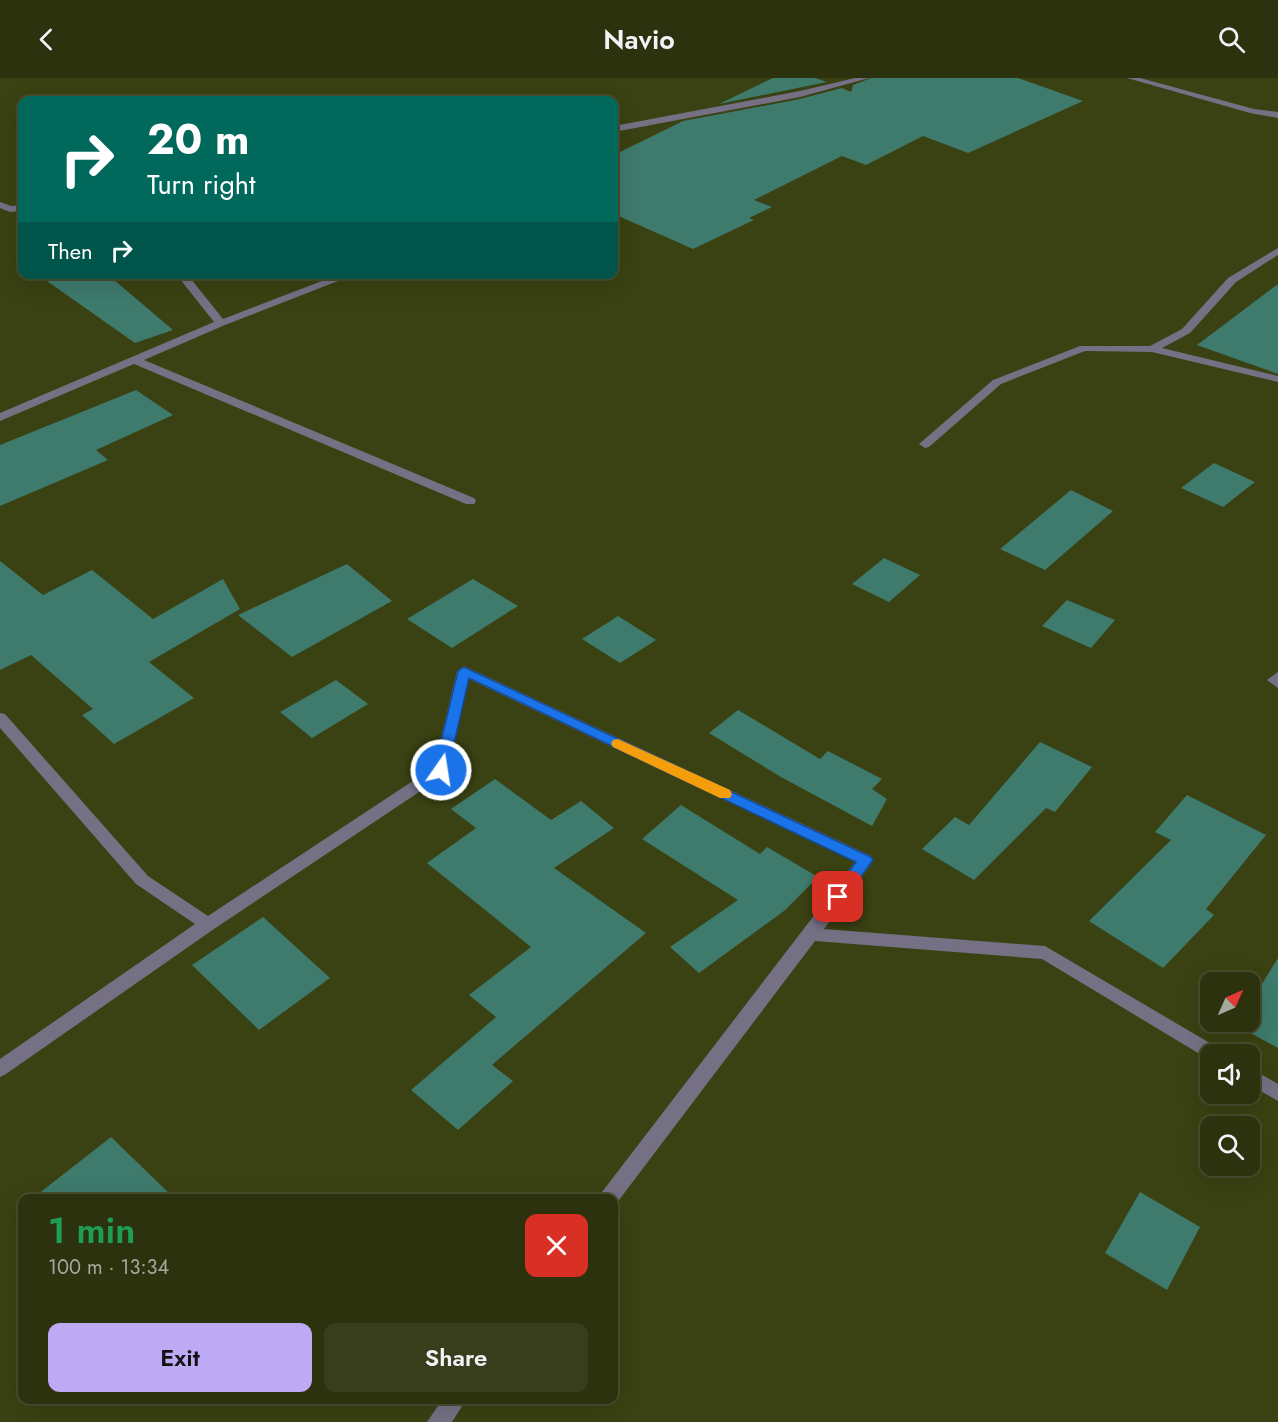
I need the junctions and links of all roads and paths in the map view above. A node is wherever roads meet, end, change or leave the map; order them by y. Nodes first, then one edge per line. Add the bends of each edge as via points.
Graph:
1 (832, 78) edge
2 (865, 78) edge
3 (1131, 78) edge
4 (845, 85) junction
5 (1278, 115) edge
6 (618, 128) edge
7 (0, 205) edge
8 (18, 208) edge
9 (1278, 251) edge
10 (185, 279) edge
11 (338, 279) edge
12 (222, 323) junction
13 (1152, 349) junction
14 (134, 360) junction
15 (1278, 379) edge
16 (0, 417) edge
17 (925, 444) dead end
18 (470, 501) dead end
19 (1278, 677) edge
20 (1278, 683) edge
21 (0, 718) edge
22 (208, 924) junction
23 (811, 934) junction
24 (1200, 1046) edge
25 (0, 1069) edge
26 (1260, 1082) edge
27 (1278, 1093) edge
28 (612, 1194) edge
29 (452, 1404) edge
30 (438, 1422) edge

1 - 4 street
2 - 4 street
3 - 5 street
4 - 6 street
7 - 8 street
9 - 13 street via 1232,280 1186,331
10 - 12 street
11 - 12 street
12 - 14 street
13 - 15 street
13 - 17 street via 1084,348 997,382
14 - 16 street
14 - 18 street
19 - 20 street via 1274,680
21 - 22 street via 142,880
22 - 23 street via 441,770 464,671 865,860
22 - 25 street
23 - 24 street via 1045,952
23 - 28 street
26 - 27 street
29 - 30 street

